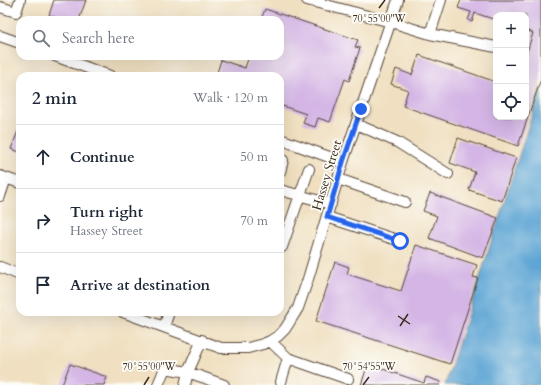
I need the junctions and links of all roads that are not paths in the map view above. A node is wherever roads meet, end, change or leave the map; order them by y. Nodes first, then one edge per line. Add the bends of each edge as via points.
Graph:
1 (20, 0) edge
2 (307, 0) edge
3 (398, 0) edge
4 (441, 0) edge
5 (0, 7) edge
6 (391, 22) junction
7 (430, 34) junction
8 (0, 36) edge
9 (16, 42) edge
10 (493, 46) edge
11 (66, 60) edge
12 (99, 72) edge
13 (356, 124) junction
14 (284, 140) edge
15 (343, 162) junction
16 (309, 169) dead end
17 (448, 174) dead end
18 (3, 177) edge
19 (338, 179) junction
20 (16, 182) edge
21 (284, 191) edge
22 (301, 195) junction
23 (0, 196) edge
24 (405, 202) dead end
25 (331, 204) junction
26 (327, 217) junction
27 (400, 241) dead end
28 (284, 242) edge
29 (0, 267) edge
30 (16, 273) edge
31 (134, 316) edge
32 (168, 316) edge
33 (164, 327) junction
34 (202, 340) junction
35 (266, 343) junction
36 (288, 358) junction
37 (188, 372) junction
38 (348, 379) dead end
39 (281, 382) dead end
40 (158, 385) edge
41 (185, 385) edge
42 (224, 385) edge

1 - 5 street via 16,12
2 - 6 street
3 - 6 street, Hassey Street
4 - 7 street
6 - 7 street
6 - 13 street, Hassey Street
7 - 10 street
8 - 9 street
11 - 12 street
13 - 15 street, Hassey Street
13 - 17 street via 397,142
14 - 15 street
15 - 19 street, Hassey Street
16 - 22 street
18 - 20 street
18 - 23 street
19 - 24 street
19 - 25 street, Hassey Street
21 - 22 street
22 - 25 street
22 - 28 street
25 - 26 street, Hassey Street
26 - 27 street
26 - 35 street, Hassey Street via 298,308 278,336
29 - 30 street
31 - 33 street
32 - 33 street
33 - 34 street
34 - 35 street via 222,348 248,348
34 - 37 street
35 - 36 street
36 - 38 street
36 - 39 street
37 - 40 street via 165,368
37 - 41 street
37 - 42 street

